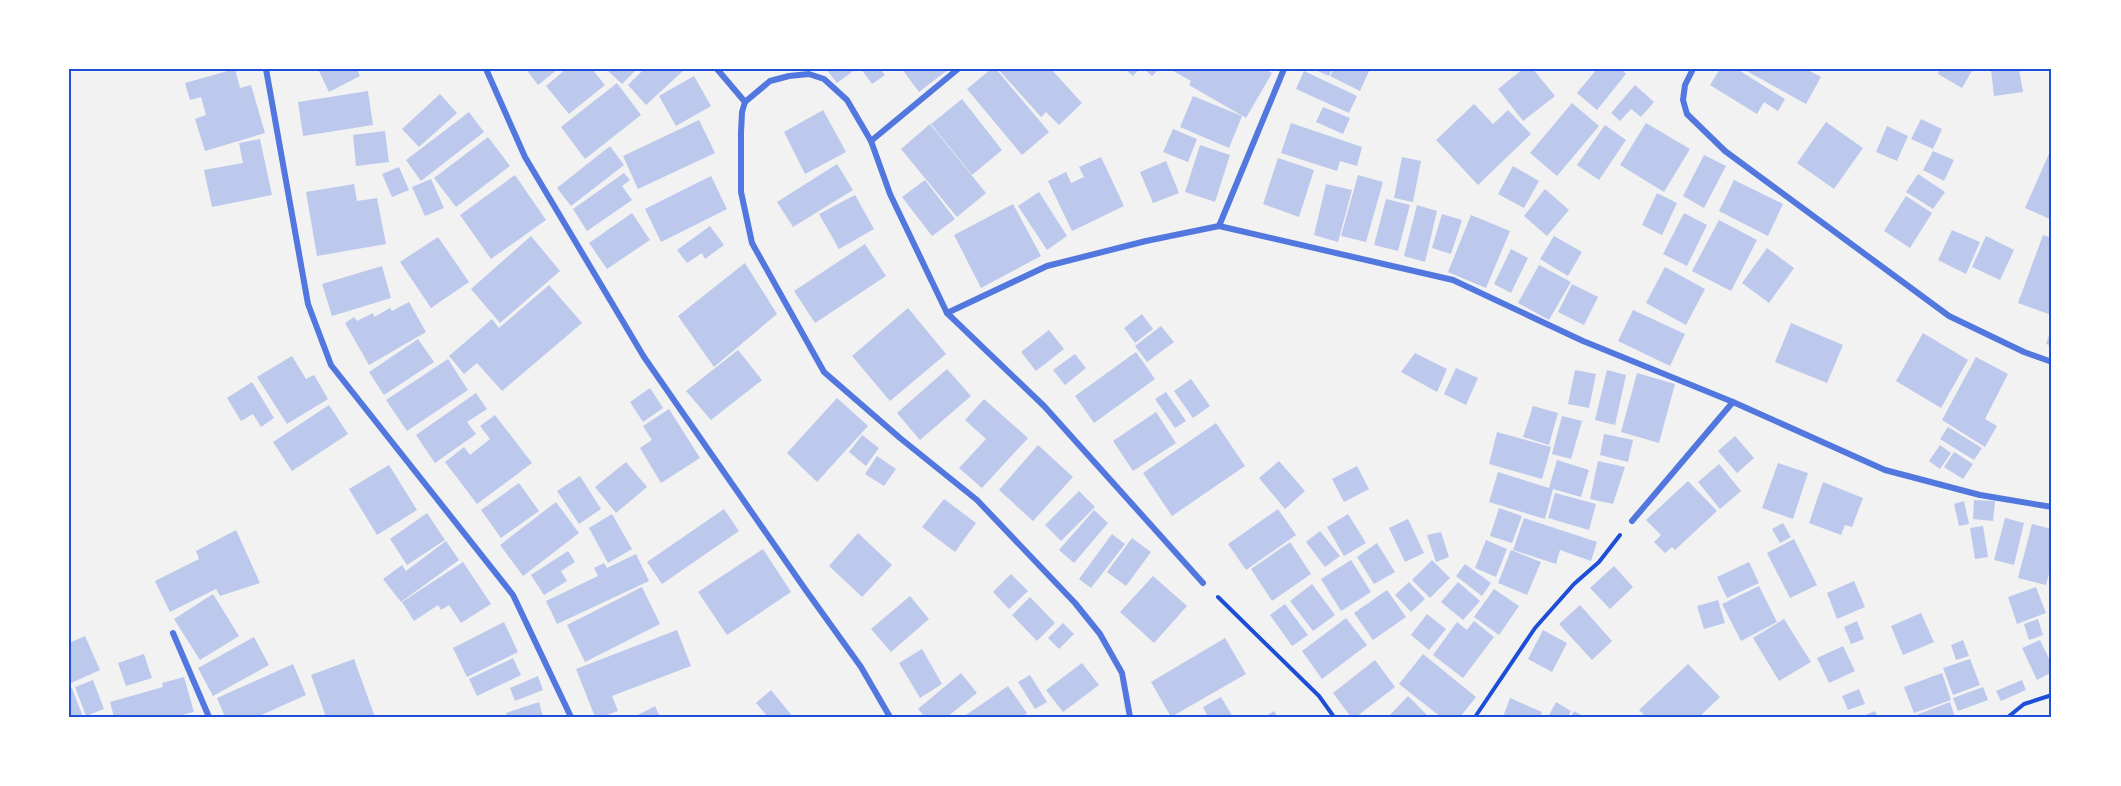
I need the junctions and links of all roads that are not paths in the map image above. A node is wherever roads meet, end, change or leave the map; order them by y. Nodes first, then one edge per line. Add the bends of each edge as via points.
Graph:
1 (266, 69) edge
2 (486, 69) edge
3 (717, 69) edge
4 (958, 69) edge
5 (1284, 69) edge
6 (1693, 69) edge
7 (745, 102) junction
8 (871, 141) junction
9 (1219, 226) junction
10 (947, 313) junction
11 (2052, 362) edge
12 (1733, 402) junction
13 (2052, 507) edge
14 (1632, 521) road end
15 (1203, 583) road end
16 (172, 633) dead end
17 (208, 717) edge
18 (571, 717) edge
19 (890, 717) edge
20 (1130, 717) edge

1 - 18 street via 308,304 331,365 513,595
2 - 19 street via 525,157 644,357 861,667
3 - 7 street
4 - 8 street
5 - 9 street
6 - 11 street via 1683,100 1687,114 1725,151 1949,316
7 - 8 street via 770,81 809,74 824,79 847,100
7 - 20 street via 741,192 752,243 824,372 977,500 1076,603 1100,634 1122,673
8 - 10 street via 890,194
9 - 10 street via 1047,266
9 - 12 street via 1453,280 1583,341
10 - 15 street via 1044,406
12 - 13 street via 1885,470 1980,495
12 - 14 street
16 - 17 street

